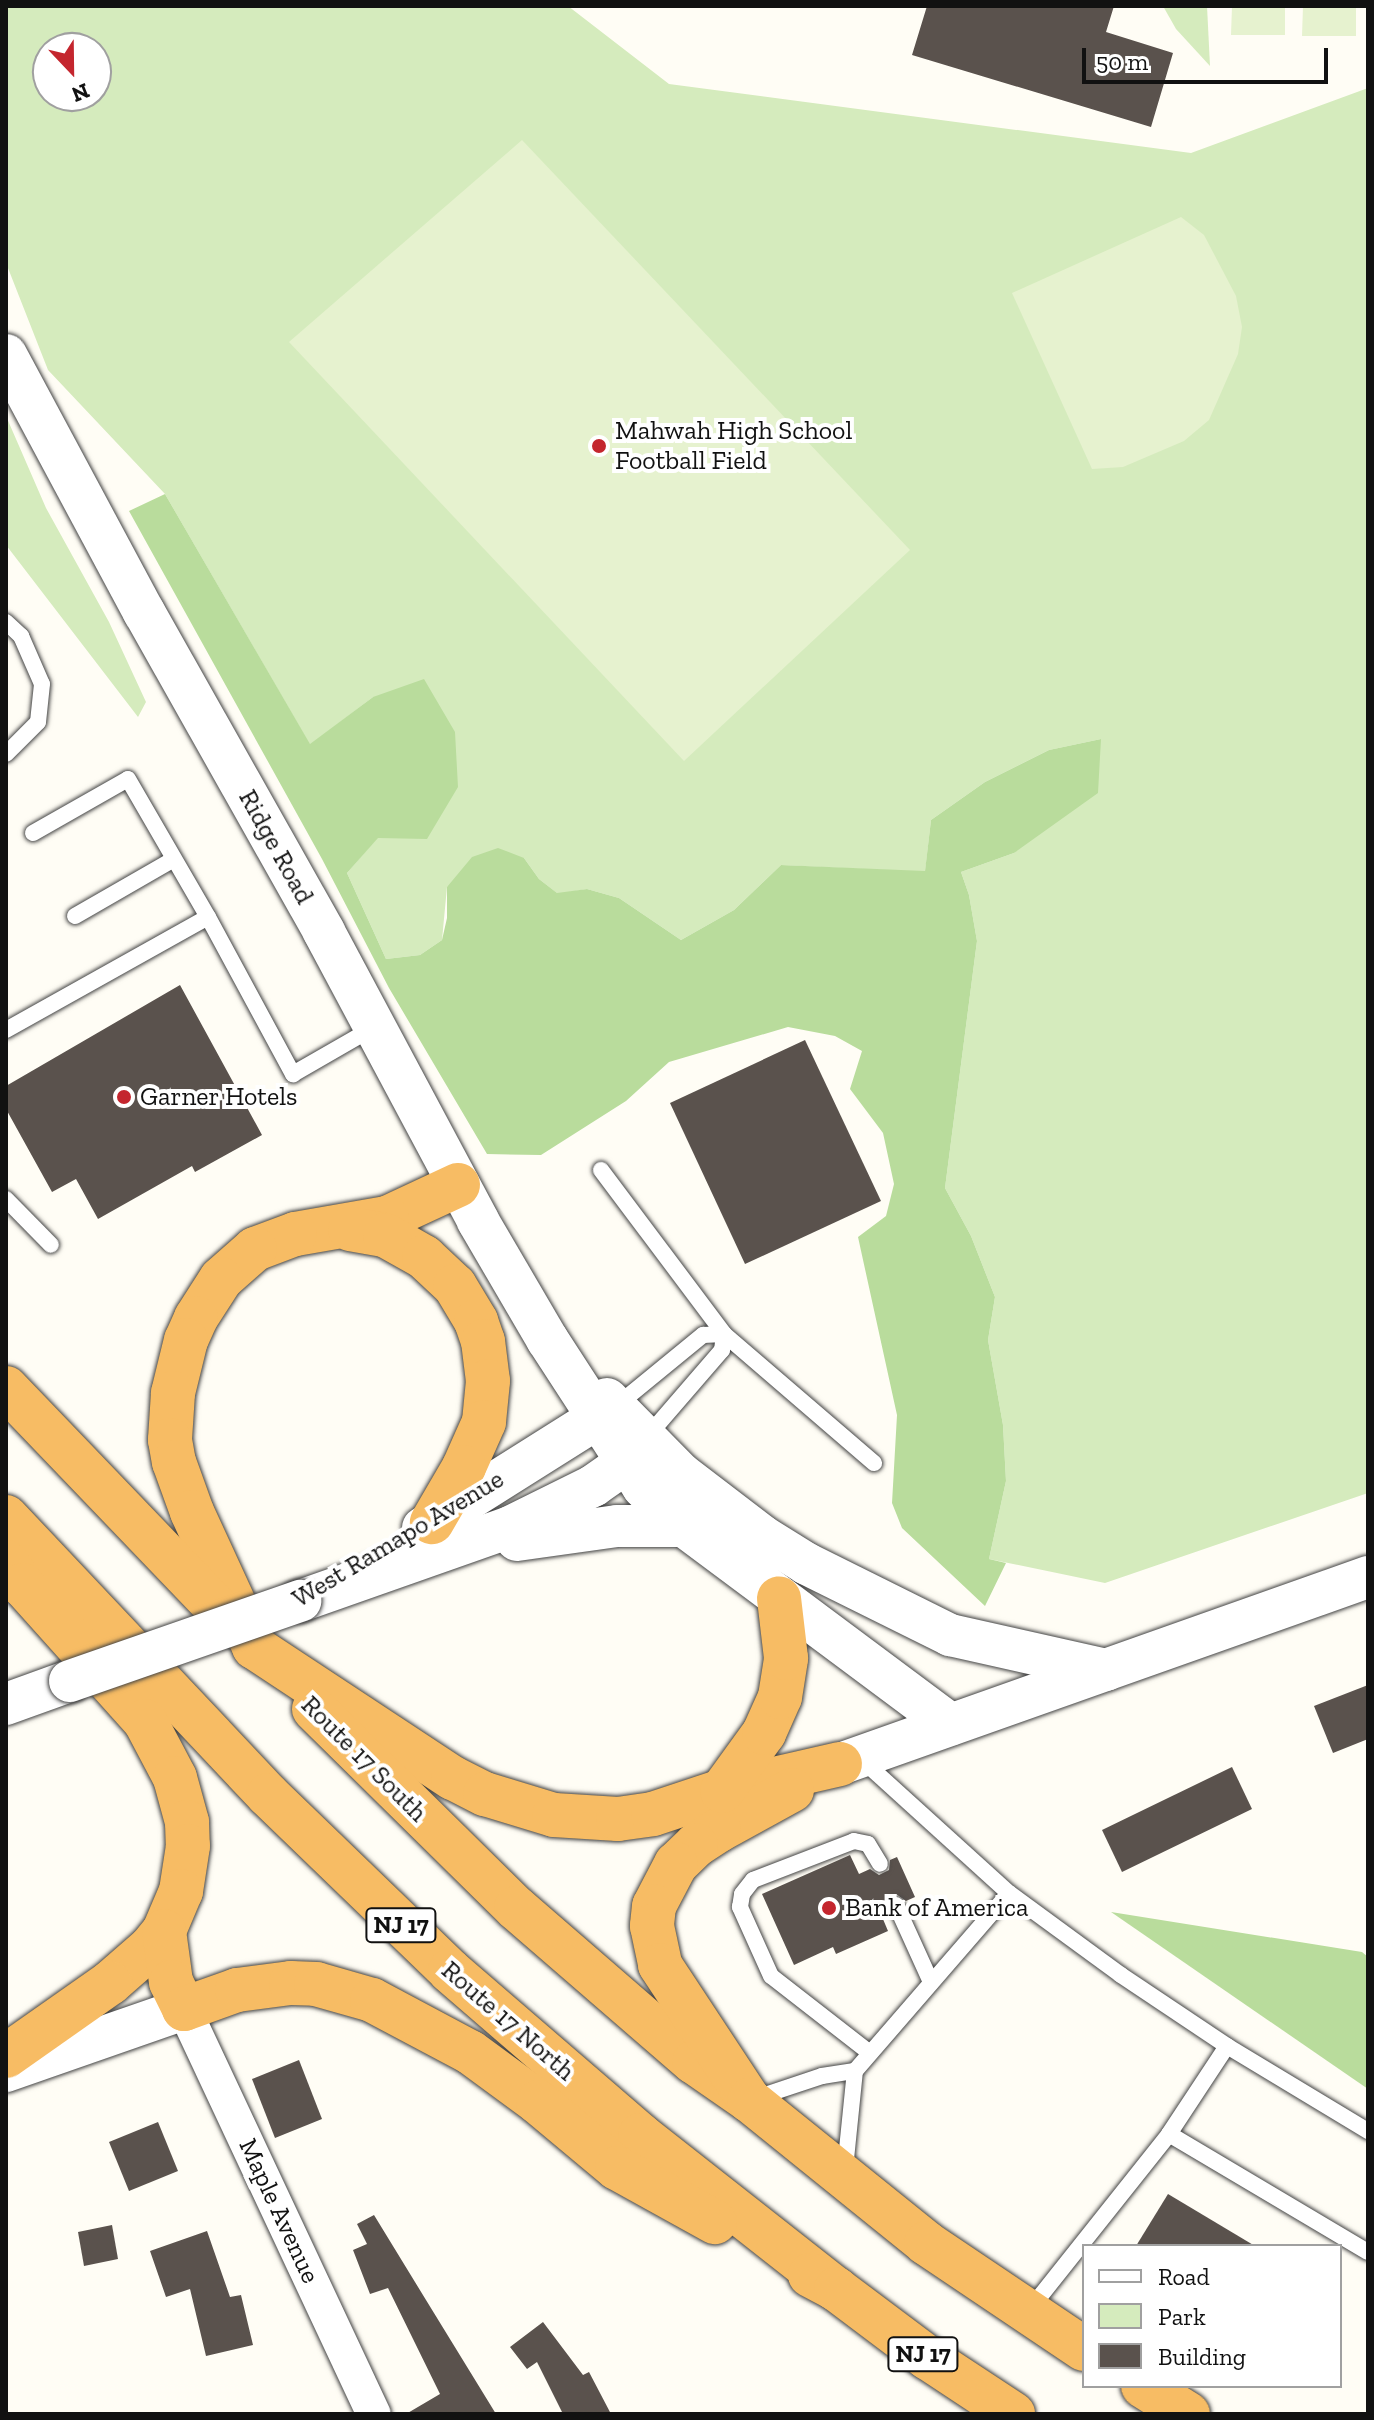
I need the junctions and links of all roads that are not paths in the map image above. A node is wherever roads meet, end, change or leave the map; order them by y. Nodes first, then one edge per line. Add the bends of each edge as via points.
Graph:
1 (6, 355) edge
2 (6, 622) edge
3 (6, 754) edge
4 (33, 833) dead end
5 (174, 859) junction
6 (75, 916) dead end
7 (208, 917) junction
8 (374, 1027) junction
9 (6, 1030) edge
10 (601, 1170) dead end
11 (458, 1185) junction
12 (6, 1199) edge
13 (343, 1228) junction
14 (51, 1245) dead end
15 (724, 1334) junction
16 (6, 1388) edge
17 (606, 1412) junction
18 (636, 1449) junction
19 (874, 1463) dead end
20 (6, 1517) edge
21 (432, 1522) junction
22 (684, 1526) junction
23 (6, 1562) edge
24 (414, 1563) junction
25 (1368, 1577) edge
26 (779, 1598) junction
27 (300, 1601) junction
28 (254, 1647) junction
29 (1106, 1670) junction
30 (6, 1704) edge
31 (950, 1724) junction
32 (850, 1761) junction
33 (722, 1791) junction
34 (880, 1864) dead end
35 (1009, 1893) junction
36 (896, 1905) dead end
37 (164, 1931) junction
38 (931, 1982) junction
39 (184, 2009) junction
40 (1227, 2046) junction
41 (870, 2053) junction
42 (6, 2056) edge
43 (6, 2071) edge
44 (855, 2071) junction
45 (749, 2100) junction
46 (1368, 2131) edge
47 (1169, 2134) junction
48 (844, 2176) junction
49 (1368, 2252) edge
50 (836, 2289) junction
51 (1027, 2313) junction
52 (1082, 2348) edge
53 (1146, 2388) edge
54 (374, 2414) edge
55 (1013, 2414) edge
56 (1188, 2414) edge

1 - 8 street, Ridge Road
2 - 3 lane via 21,636 42,684 38,722
4 - 5 lane via 128,779
5 - 6 lane
5 - 7 lane
7 - 8 lane via 293,1074
7 - 9 lane
8 - 11 street, Ridge Road
10 - 15 lane
11 - 13 highway via 407,1211
11 - 17 street, Ridge Road via 547,1339
12 - 14 lane
13 - 21 highway via 385,1235 424,1257 455,1286 483,1341 488,1381 484,1422
13 - 28 highway via 275,1240 238,1262 196,1318 178,1368 170,1416 174,1462
15 - 17 lane via 703,1335
15 - 18 lane via 722,1350
15 - 19 lane
16 - 28 highway, Route 17 South
17 - 18 street
17 - 21 street, West Ramapo Avenue
18 - 22 street via 643,1487
18 - 24 street via 571,1498
18 - 29 street via 681,1474 762,1536 867,1596 950,1635
20 - 50 highway, Route 17 North / NJ 17 via 268,1795 450,1971 640,2135
21 - 27 street, West Ramapo Avenue
22 - 24 street via 575,1530
22 - 26 street
23 - 37 highway via 139,1713 175,1778 187,1822 187,1870
24 - 27 street
25 - 29 street
26 - 31 street
26 - 33 highway via 786,1658 780,1697 764,1733
27 - 30 street, West Ramapo Avenue, bridge
28 - 33 highway via 453,1778 520,1807 618,1819 653,1814
28 - 45 highway, Route 17 South via 516,1908 694,2062
29 - 31 street
31 - 32 street
32 - 33 highway
32 - 35 lane
32 - 45 highway via 696,1845 676,1864 654,1906 652,1926 660,1965
34 - 41 lane via 868,1844 854,1841 753,1880 740,1907 771,1976
35 - 38 lane
35 - 40 lane
36 - 38 lane
37 - 39 highway via 171,1982
37 - 42 highway via 132,1965
38 - 41 lane
39 - 43 street
39 - 50 highway via 237,1990 278,1983 316,1984 372,2000 470,2052 617,2168
39 - 54 street, Maple Avenue
40 - 46 lane
40 - 47 lane
41 - 44 lane
44 - 45 lane
44 - 48 lane
45 - 48 highway
47 - 49 lane
47 - 51 lane
48 - 51 highway via 926,2243
50 - 55 highway, NJ 17
51 - 52 highway
53 - 56 highway

